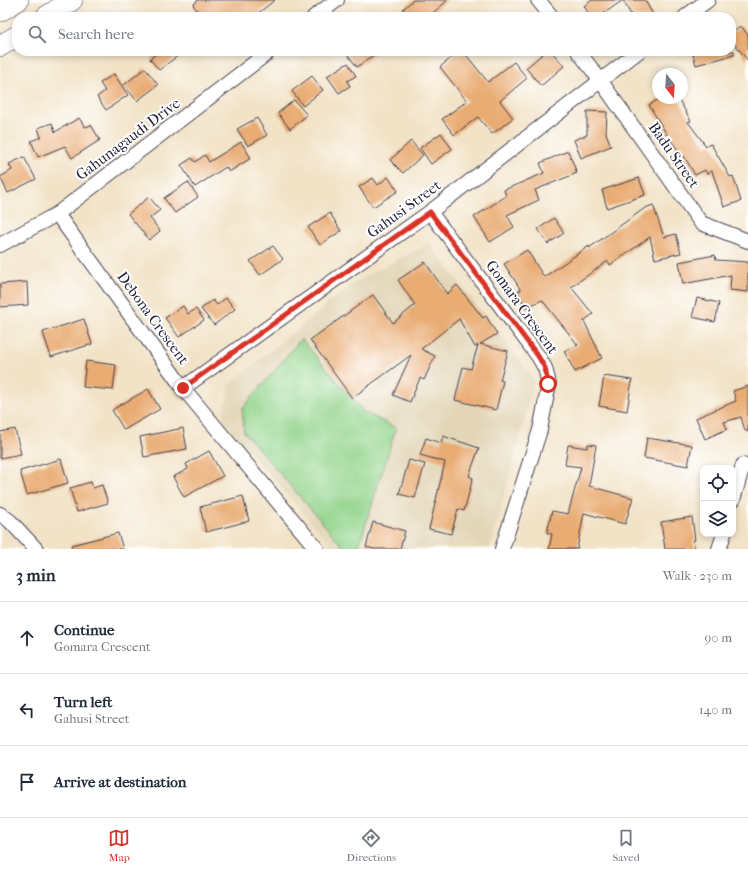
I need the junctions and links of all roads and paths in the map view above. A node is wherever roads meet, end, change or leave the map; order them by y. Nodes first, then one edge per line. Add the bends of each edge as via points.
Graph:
1 (18, 0) edge
2 (72, 0) edge
3 (337, 0) edge
4 (538, 0) edge
5 (708, 0) edge
6 (0, 11) edge
7 (54, 12) edge
8 (321, 12) edge
9 (548, 12) edge
10 (692, 12) edge
11 (12, 39) edge
12 (0, 46) edge
13 (263, 56) edge
14 (582, 56) edge
15 (632, 56) edge
16 (600, 80) junction
17 (430, 212) junction
18 (57, 214) junction
19 (746, 239) edge
20 (0, 245) edge
21 (183, 388) junction
22 (743, 465) dead end
23 (736, 490) edge
24 (0, 514) edge
25 (723, 537) edge
26 (36, 549) edge
27 (317, 549) edge
28 (502, 549) edge
29 (720, 549) edge

1 - 6 main road
2 - 7 main road
3 - 8 street
4 - 9 street
5 - 10 street
11 - 12 main road
13 - 18 street, Gahunagaudi Drive
14 - 16 street, Badu Street
15 - 16 street, Gahusi Street
16 - 17 street, Gahusi Street
16 - 19 street, Badu Street via 701,223
17 - 21 street, Gahusi Street
17 - 28 street, Gomara Crescent via 545,368 548,384 540,430
18 - 20 street, Gahunagaudi Drive
18 - 21 street, Debona Crescent
21 - 27 street, Debona Crescent
22 - 23 street
24 - 26 street
25 - 29 street

